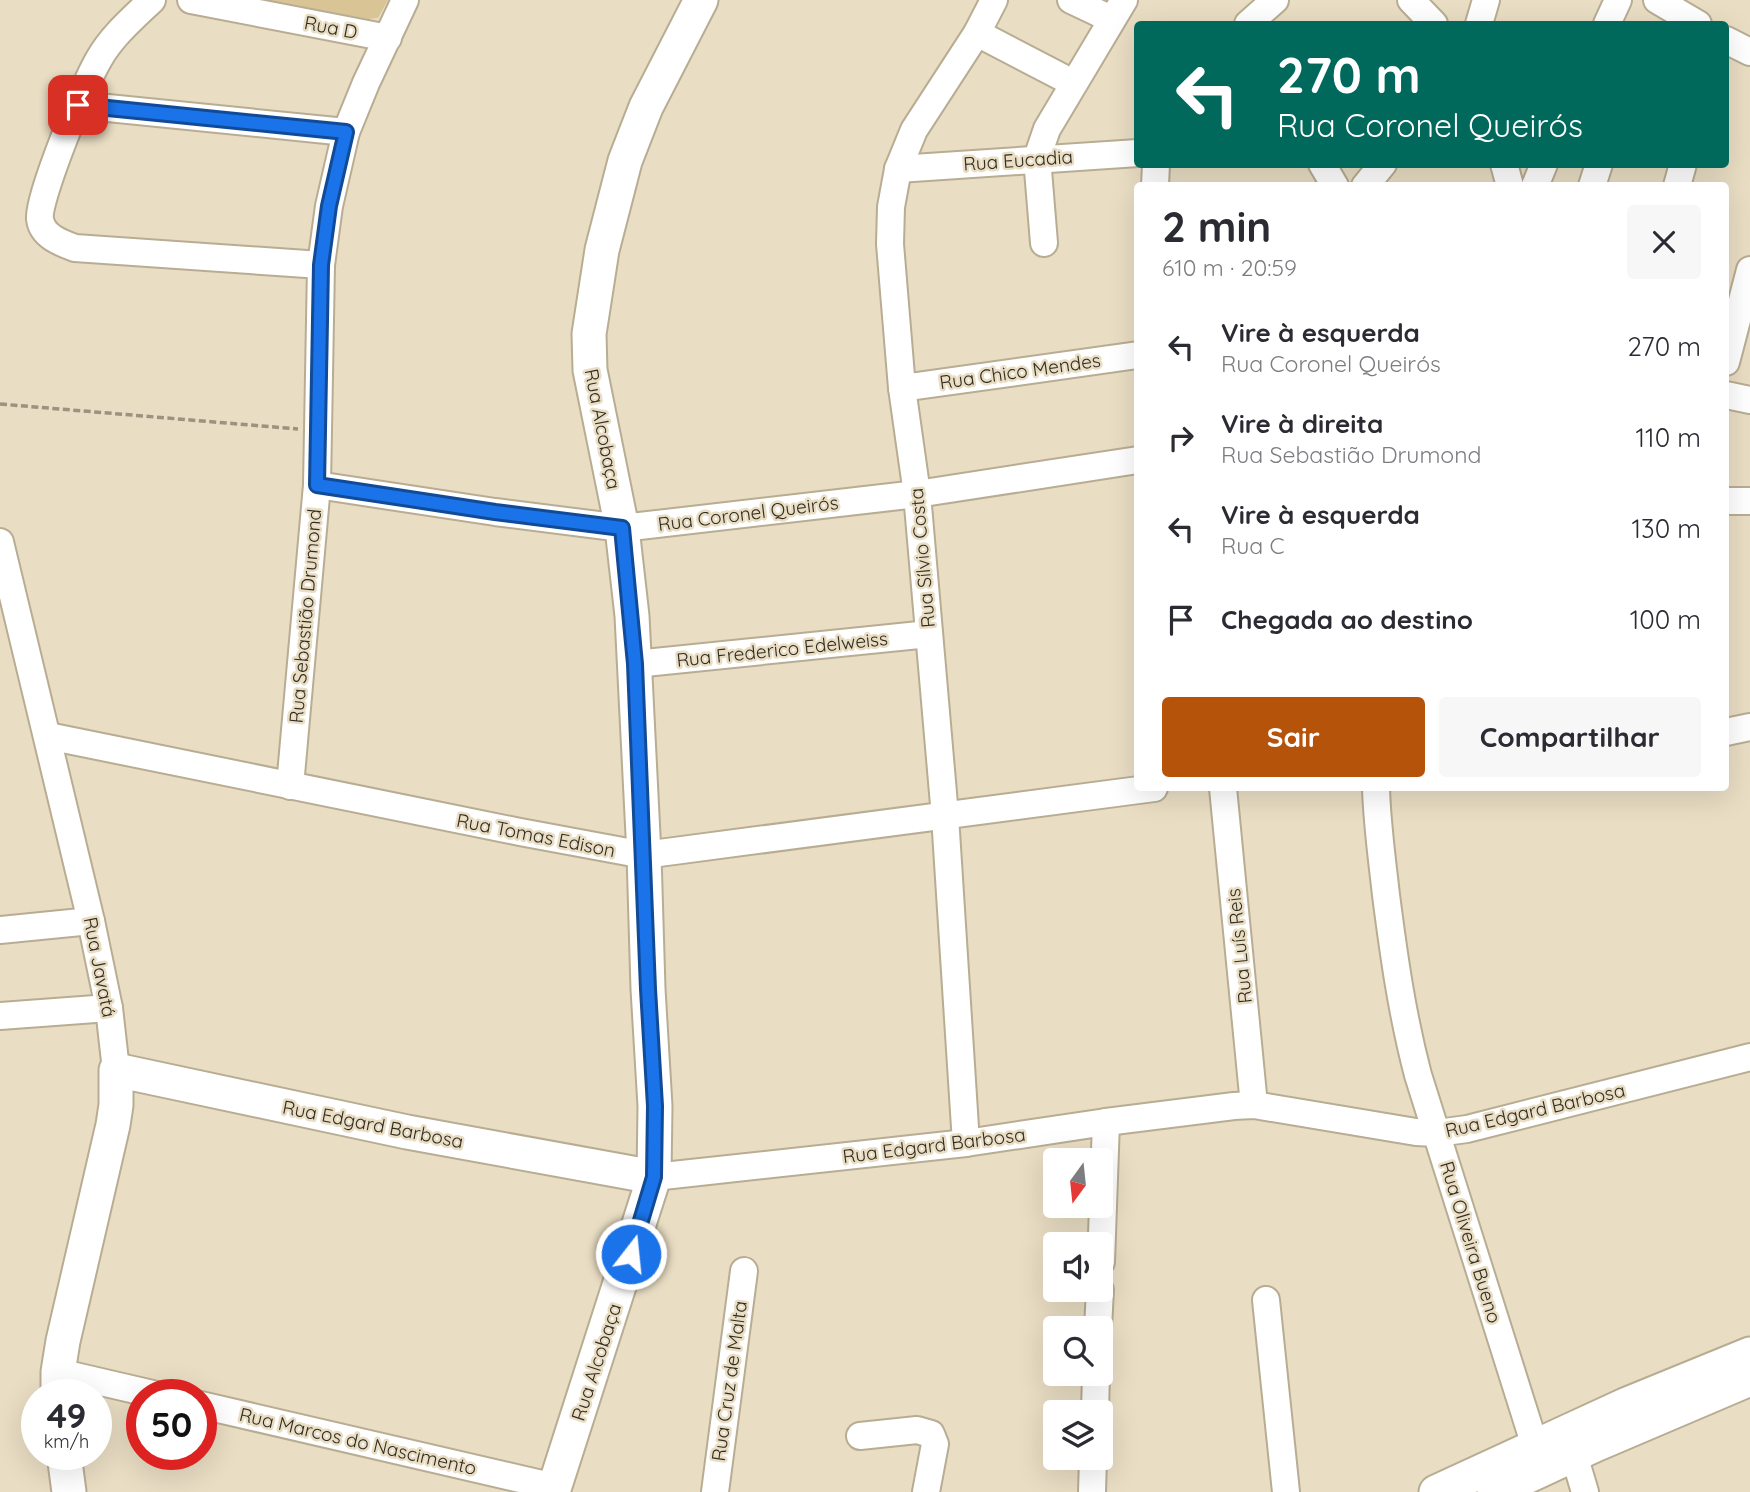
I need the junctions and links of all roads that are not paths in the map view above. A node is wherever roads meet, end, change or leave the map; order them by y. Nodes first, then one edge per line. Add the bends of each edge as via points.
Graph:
1 (152, 0) edge
2 (191, 0) edge
3 (405, 0) edge
4 (701, 0) edge
5 (994, 0) edge
6 (1071, 0) edge
7 (1411, 0) edge
8 (1486, 0) edge
9 (1618, 0) edge
10 (1657, 0) edge
11 (1271, 1) edge
12 (1117, 10) edge
13 (1251, 21) edge
14 (1431, 21) edge
15 (1480, 21) edge
16 (1608, 21) edge
17 (1693, 21) edge
18 (976, 33) junction
19 (388, 38) junction
20 (1729, 42) edge
21 (1750, 52) edge
22 (1073, 82) junction
23 (78, 105) junction
24 (346, 132) junction
25 (1134, 153) edge
26 (1037, 158) junction
27 (1380, 168) edge
28 (898, 169) junction
29 (1368, 182) edge
30 (1044, 243) dead end
31 (321, 265) junction
32 (1750, 270) edge
33 (1729, 350) edge
34 (1134, 356) edge
35 (902, 388) junction
36 (1729, 396) edge
37 (1750, 400) edge
38 (1134, 461) edge
39 (317, 485) junction
40 (917, 494) junction
41 (1729, 501) edge
42 (1750, 501) edge
43 (622, 528) junction
44 (0, 542) edge
45 (929, 634) junction
46 (635, 664) junction
47 (1750, 727) edge
48 (1729, 731) edge
49 (48, 736) junction
50 (290, 786) junction
51 (1134, 791) edge
52 (1223, 791) edge
53 (1376, 791) edge
54 (945, 816) junction
55 (644, 855) junction
56 (91, 921) junction
57 (0, 930) edge
58 (110, 1008) junction
59 (0, 1016) edge
60 (1750, 1057) edge
61 (116, 1070) junction
62 (1254, 1105) junction
63 (1106, 1122) junction
64 (1437, 1133) junction
65 (966, 1143) junction
66 (654, 1177) junction
67 (1102, 1232) edge
68 (744, 1270) dead end
69 (1266, 1300) dead end
70 (1750, 1354) edge
71 (58, 1379) edge
72 (1750, 1379) edge
73 (217, 1409) edge
74 (860, 1436) dead end
75 (1535, 1446) junction
76 (1574, 1455) junction
77 (66, 1470) edge
78 (1093, 1470) edge
79 (554, 1490) edge
80 (69, 1492) edge
81 (715, 1492) edge
82 (926, 1492) edge
83 (1092, 1492) edge
84 (1286, 1492) edge
85 (1436, 1492) edge
86 (1494, 1492) edge
87 (1585, 1492) edge

1 - 23 street via 123,27 99,59
2 - 19 street, Rua D
3 - 19 street, Rua Sebastião Drumond
4 - 43 main road, Rua Alcobaça via 646,107 625,161 595,285 590,370
5 - 18 street, Rua Sílvio Costa
6 - 12 street
7 - 14 street
8 - 15 street
9 - 16 street
10 - 17 street
11 - 13 street
12 - 22 street
18 - 22 street
18 - 28 street, Rua Sílvio Costa via 915,130
19 - 24 street, Rua Sebastião Drumond
20 - 21 street
22 - 26 street
23 - 24 street
23 - 31 street via 42,202 39,218 48,234 75,248
24 - 31 street, Rua Sebastião Drumond
25 - 26 street, Rua Eucadia
26 - 28 street, Rua Eucadia
26 - 30 street
27 - 29 street
28 - 35 street, Rua Sílvio Costa via 890,244
31 - 39 street, Rua Sebastião Drumond
32 - 33 street
34 - 35 street, Rua Chico Mendes
35 - 40 street, Rua Sílvio Costa
36 - 37 street
38 - 40 street, Rua Coronel Queirós
39 - 43 street, Rua Coronel Queirós
39 - 50 street, Rua Sebastião Drumond
40 - 43 street, Rua Coronel Queirós
40 - 45 street, Rua Sílvio Costa
41 - 42 street
43 - 46 main road, Rua Alcobaça
44 - 49 street, Rua Javatá
45 - 46 street, Rua Frederico Edelweiss
45 - 54 street, Rua Sílvio Costa
46 - 55 main road, Rua Alcobaça
47 - 48 street
49 - 50 street, Rua Tomas Edison
49 - 56 street, Rua Javatá
50 - 55 street, Rua Tomas Edison
51 - 54 street, Rua Tomas Edison
52 - 62 street, Rua Luís Reis
53 - 64 street, Rua Oliveira Bueno via 1395,973 1415,1064
54 - 55 street, Rua Tomas Edison
54 - 65 street, Rua Sílvio Costa
55 - 66 main road, Rua Alcobaça
56 - 57 street
56 - 58 street, Rua Javatá
58 - 59 street
58 - 61 street, Rua Javatá
60 - 64 street, Rua Edgard Barbosa
61 - 66 main road, Rua Edgard Barbosa via 407,1132
61 - 71 main road, Rua Javatá via 113,1125 63,1341
62 - 63 street, Rua Edgard Barbosa
62 - 64 street, Rua Edgard Barbosa
63 - 65 street, Rua Edgard Barbosa
63 - 67 street
64 - 75 street, Rua Oliveira Bueno
65 - 66 street, Rua Edgard Barbosa
66 - 79 main road, Rua Alcobaça
68 - 81 street, Rua Cruz de Malta
69 - 84 street
70 - 75 main road
72 - 76 main road
73 - 79 street, Rua Marcos do Nascimento
74 - 82 street via 917,1430 931,1434 935,1444
75 - 85 main road
76 - 86 main road
76 - 87 street
77 - 80 main road
78 - 83 street

